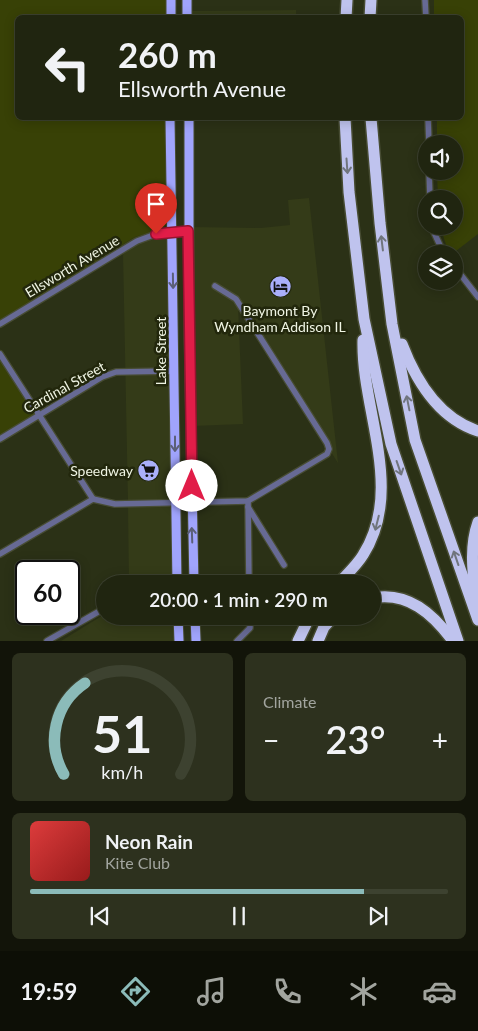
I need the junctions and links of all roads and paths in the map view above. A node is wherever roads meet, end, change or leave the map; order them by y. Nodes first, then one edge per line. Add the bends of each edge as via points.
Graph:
1 (171, 0) edge
2 (187, 0) edge
3 (347, 0) edge
4 (371, 0) edge
5 (425, 0) edge
6 (171, 15) edge
7 (187, 15) edge
8 (346, 15) edge
9 (370, 15) edge
10 (426, 15) edge
11 (170, 120) edge
12 (189, 120) edge
13 (345, 120) edge
14 (371, 120) edge
15 (428, 120) edge
16 (429, 135) edge
17 (188, 231) junction
18 (172, 232) junction
19 (463, 277) edge
20 (215, 286) dead end
21 (478, 296) edge
22 (391, 317) junction
23 (364, 318) junction
24 (0, 324) edge
25 (0, 354) edge
26 (174, 371) junction
27 (39, 415) junction
28 (478, 431) edge
29 (0, 439) edge
30 (93, 499) junction
31 (175, 502) junction
32 (192, 502) junction
33 (248, 503) junction
34 (478, 522) edge
35 (0, 554) edge
36 (284, 565) dead end
37 (177, 575) edge
38 (194, 575) edge
39 (249, 575) edge
40 (347, 575) edge
41 (381, 598) edge
42 (96, 613) edge
43 (478, 615) edge
44 (478, 620) edge
45 (178, 625) edge
46 (195, 625) edge
47 (250, 625) edge
48 (306, 625) edge
49 (328, 625) edge
50 (47, 641) edge
51 (178, 641) edge
52 (196, 641) edge
53 (237, 641) edge
54 (298, 641) edge
55 (318, 641) edge
56 (453, 641) edge
57 (458, 641) edge

1 - 6 main road
2 - 7 main road
3 - 8 highway
4 - 9 highway
5 - 10 street
11 - 18 main road, Lake Street
12 - 17 main road, Lake Street
13 -> 23 highway via 351,212
22 -> 14 highway
15 - 16 street
17 - 18 street, Ellsworth Avenue
17 - 32 main road, Lake Street
18 - 24 street, Ellsworth Avenue via 137,241
18 -> 26 main road, Lake Street
19 - 21 street
20 - 33 street via 236,299 329,449 327,454
22 - 28 highway via 408,360 433,402 459,424
44 -> 22 highway via 415,440
23 -> 40 highway via 363,349 379,457 381,500 370,542
23 -> 57 highway via 391,444
25 - 27 street
26 - 27 street, Cardinal Street via 116,372
26 -> 31 main road, Lake Street
27 - 29 street, Cardinal Street
27 - 30 street
30 - 31 street via 115,504
30 - 35 street
31 - 32 street
31 - 37 main road, Lake Street
32 - 33 street
38 -> 32 main road, Lake Street
33 - 36 street
33 - 39 street
34 - 43 highway via 472,537
41 - 56 highway via 413,603 434,617
42 - 50 street
45 - 51 main road
46 - 52 main road
47 - 53 street
48 - 54 highway
49 - 55 highway

